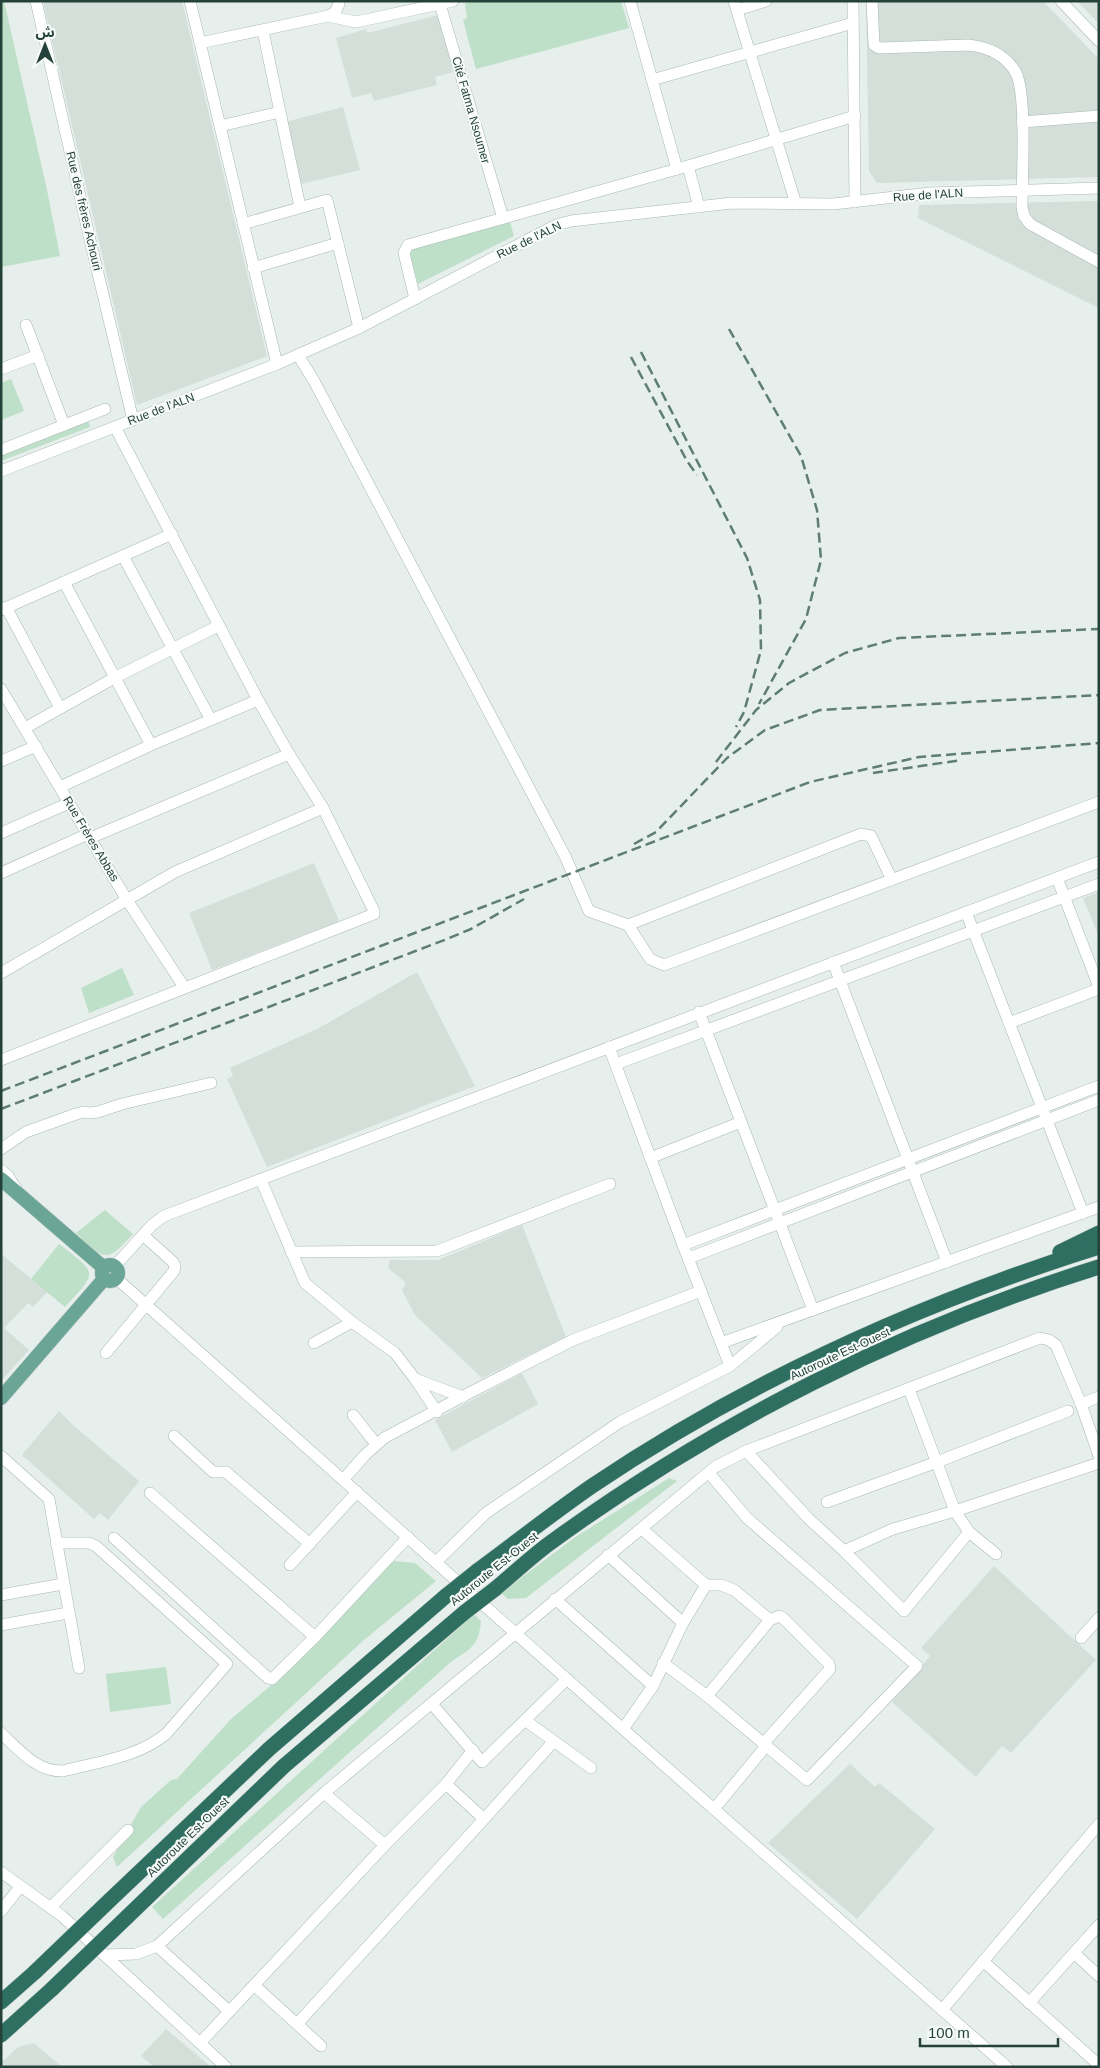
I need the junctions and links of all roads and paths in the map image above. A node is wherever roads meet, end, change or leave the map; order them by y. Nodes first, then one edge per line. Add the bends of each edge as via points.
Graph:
1 (36, 1) edge
2 (190, 1) edge
3 (338, 1) edge
4 (453, 1) edge
5 (630, 1) edge
6 (766, 1) edge
7 (853, 1) edge
8 (872, 1) edge
9 (1061, 1) edge
10 (439, 2) edge
11 (735, 5) edge
12 (328, 16) junction
13 (853, 23) junction
14 (262, 31) junction
15 (1099, 41) edge
16 (200, 43) junction
17 (750, 52) junction
18 (652, 80) junction
19 (280, 112) junction
20 (855, 116) junction
21 (1099, 116) edge
22 (1022, 122) junction
23 (220, 126) junction
24 (776, 140) junction
25 (688, 166) junction
26 (676, 169) junction
27 (1099, 188) edge
28 (1022, 191) junction
29 (855, 202) junction
30 (796, 204) junction
31 (300, 207) junction
32 (699, 207) junction
33 (502, 218) junction
34 (243, 224) junction
35 (338, 243) junction
36 (1099, 262) edge
37 (253, 268) junction
38 (415, 299) junction
39 (26, 325) dead end
40 (359, 328) junction
41 (38, 355) junction
42 (298, 355) junction
43 (277, 364) junction
44 (1, 369) edge
45 (105, 409) dead end
46 (133, 420) junction
47 (64, 425) junction
48 (115, 427) junction
49 (1, 450) edge
50 (1, 471) edge
51 (172, 534) junction
52 (123, 556) junction
53 (64, 582) junction
54 (4, 608) edge
55 (218, 626) junction
56 (172, 649) junction
57 (116, 677) junction
58 (1, 690) edge
59 (258, 700) junction
60 (60, 708) junction
61 (211, 720) junction
62 (25, 728) junction
63 (151, 745) junction
64 (36, 746) junction
65 (288, 754) junction
66 (1, 761) edge
67 (60, 787) junction
68 (1099, 802) edge
69 (69, 803) junction
70 (323, 808) junction
71 (1, 833) edge
72 (89, 836) junction
73 (1099, 862) edge
74 (1, 873) edge
75 (1057, 878) junction
76 (892, 880) junction
77 (1099, 884) edge
78 (1064, 897) junction
79 (127, 900) junction
80 (966, 912) junction
81 (628, 925) junction
82 (973, 931) junction
83 (833, 962) junction
84 (1, 973) edge
85 (840, 980) junction
86 (184, 987) junction
87 (1099, 988) edge
88 (699, 1012) junction
89 (1009, 1023) junction
90 (706, 1030) junction
91 (609, 1047) junction
92 (1, 1060) edge
93 (616, 1064) junction
94 (210, 1083) dead end
95 (1099, 1086) edge
96 (1099, 1100) edge
97 (1042, 1107) junction
98 (1047, 1120) junction
99 (741, 1122) junction
100 (1, 1149) edge
101 (650, 1158) junction
102 (908, 1159) junction
103 (1, 1170) edge
104 (912, 1172) junction
105 (1, 1179) edge
106 (261, 1180) junction
107 (610, 1184) dead end
108 (1, 1188) edge
109 (19, 1195) junction
110 (1099, 1207) edge
111 (774, 1210) junction
112 (1083, 1213) junction
113 (780, 1223) junction
114 (1099, 1233) edge
115 (143, 1235) junction
116 (683, 1245) junction
117 (1099, 1247) edge
118 (291, 1252) junction
119 (689, 1258) junction
120 (947, 1262) junction
121 (1099, 1267) edge
122 (110, 1273) junction
123 (1008, 1277) junction
124 (701, 1291) junction
125 (146, 1305) junction
126 (813, 1310) junction
127 (784, 1321) junction
128 (352, 1322) junction
129 (314, 1343) dead end
130 (722, 1343) junction
131 (106, 1353) dead end
132 (730, 1366) junction
133 (415, 1378) junction
134 (909, 1389) junction
135 (463, 1397) junction
136 (1099, 1397) edge
137 (1, 1398) edge
138 (1081, 1404) junction
139 (1068, 1411) dead end
140 (437, 1412) junction
141 (353, 1415) dead end
142 (174, 1436) dead end
143 (376, 1444) junction
144 (746, 1451) junction
145 (1, 1456) edge
146 (1099, 1456) edge
147 (937, 1462) junction
148 (1099, 1463) edge
149 (709, 1474) junction
150 (343, 1480) junction
151 (357, 1492) junction
152 (150, 1493) dead end
153 (827, 1502) dead end
154 (955, 1511) junction
155 (642, 1529) junction
156 (969, 1532) junction
157 (408, 1537) junction
158 (114, 1538) dead end
159 (56, 1543) junction
160 (310, 1544) junction
161 (844, 1551) junction
162 (996, 1554) dead end
163 (608, 1555) junction
164 (436, 1562) junction
165 (290, 1565) dead end
166 (63, 1584) junction
167 (706, 1585) junction
168 (1, 1595) edge
169 (555, 1599) junction
170 (68, 1613) junction
171 (1099, 1618) edge
172 (770, 1620) junction
173 (683, 1623) junction
174 (1, 1624) edge
175 (515, 1632) junction
176 (315, 1637) junction
177 (1081, 1638) dead end
178 (663, 1663) junction
179 (79, 1668) dead end
180 (567, 1679) junction
181 (653, 1686) junction
182 (707, 1696) junction
183 (432, 1704) junction
184 (526, 1720) junction
185 (623, 1729) junction
186 (1, 1733) edge
187 (553, 1742) junction
188 (764, 1745) junction
189 (473, 1750) junction
190 (591, 1768) dead end
191 (446, 1784) junction
192 (324, 1792) junction
193 (714, 1809) junction
194 (484, 1819) junction
195 (1098, 1827) edge
196 (128, 1830) dead end
197 (385, 1845) junction
198 (1, 1872) edge
199 (20, 1888) junction
200 (51, 1907) junction
201 (1, 1911) edge
202 (1099, 1925) edge
203 (157, 1946) junction
204 (1074, 1953) junction
205 (105, 1955) junction
206 (982, 1961) junction
207 (1099, 1976) edge
208 (254, 1985) junction
209 (1, 2002) edge
210 (1029, 2003) junction
211 (942, 2010) junction
212 (229, 2012) junction
213 (297, 2024) junction
214 (1, 2035) edge
215 (200, 2043) junction
216 (321, 2046) dead end
217 (1099, 2064) edge
218 (226, 2067) edge
219 (1007, 2067) edge

1 - 46 street, Rue des frères Achouri
2 - 16 street
3 - 12 street via 335,12
4 - 10 street
5 - 18 street
6 - 11 street
7 - 13 street
8 - 22 street via 874,45 879,48 975,46 994,51 1015,72
9 - 15 street
10 - 12 street via 356,22
10 - 33 street, Cité Fatma Nsoumer
11 - 17 street
12 - 14 street
13 - 17 street
13 - 20 street
14 - 16 street
14 - 19 street
16 - 23 street
17 - 18 street
17 - 24 street
18 - 26 street
19 - 23 street
19 - 31 street
20 - 24 street
20 - 29 street
21 - 22 street
22 - 28 street
23 - 34 street
24 - 25 street
24 - 30 street
25 - 26 street
25 - 32 street
26 - 33 street
27 - 28 street, Rue de l'ALN
28 - 29 street, Rue de l'ALN via 930,193
28 - 36 street via 1024,216 1030,224
29 - 30 street, Rue de l'ALN
30 - 32 street, Rue de l'ALN via 732,203
31 - 34 street
31 - 35 street via 326,200
32 - 38 street, Rue de l'ALN via 584,218 556,225
33 - 38 street via 408,245 404,253
34 - 37 street
35 - 37 street
35 - 40 street
37 - 43 street
38 - 40 street, Rue de l'ALN
39 - 41 street
40 - 42 street, Rue de l'ALN
41 - 44 street
41 - 47 street
42 - 43 street, Rue de l'ALN
42 - 81 street via 565,856 589,911
43 - 46 street, Rue de l'ALN
45 - 47 street
46 - 48 street, Rue de l'ALN
47 - 49 street
48 - 50 street, Rue de l'ALN
48 - 51 street
51 - 52 street
51 - 55 street
52 - 53 street
52 - 56 street
53 - 54 street
53 - 57 street
54 - 60 street
55 - 56 street
55 - 59 street
56 - 57 street
56 - 61 street
57 - 60 street
57 - 63 street
58 - 62 street, Rue Frères Abbas
59 - 61 street
59 - 65 street
60 - 62 street
61 - 63 street
62 - 64 street, Rue Frères Abbas
63 - 67 street
64 - 66 street
64 - 67 street, Rue Frères Abbas
65 - 70 street
65 - 72 street
67 - 69 street, Rue Frères Abbas
68 - 76 street
69 - 71 street
69 - 72 street, Rue Frères Abbas
70 - 79 street via 175,872
70 - 86 street via 374,914
72 - 74 street
72 - 79 street, Rue Frères Abbas
73 - 75 street
75 - 78 street
75 - 80 street
76 - 81 street via 664,964 650,959
76 - 81 street via 871,836 862,834
77 - 78 street
78 - 82 street
78 - 87 street
79 - 84 street
79 - 86 street, Rue Frères Abbas
80 - 82 street
80 - 83 street
82 - 85 street
82 - 89 street
83 - 85 street
83 - 88 street
85 - 90 street
85 - 102 street
86 - 92 street
87 - 89 street
88 - 90 street
88 - 91 street
89 - 97 street
90 - 93 street
90 - 99 street
91 - 93 street
91 - 106 street
93 - 101 street
94 - 100 street via 98,1112 76,1114 26,1132
95 - 97 street
96 - 98 street
97 - 98 street
97 - 102 street
98 - 104 street
98 - 112 street
99 - 101 street
99 - 111 street
101 - 116 street
102 - 104 street
102 - 111 street
103 - 109 street
104 - 113 street
104 - 120 street
105 - 109 main road
106 - 115 street via 164,1216
106 - 118 street
107 - 118 street via 437,1251
108 - 109 street
109 - 122 main road
110 - 112 street
111 - 113 street
111 - 116 street
112 - 120 street
113 - 119 street
113 - 126 street
114 - 123 highway
115 - 122 street
115 - 125 street via 175,1266
116 - 119 street
117 - 123 highway, Autoroute Est-Ouest
118 - 128 street via 305,1283
119 - 124 street
120 - 126 street
121 - 214 highway, Autoroute Est-Ouest, bridge via 994,1304 879,1351 807,1385 672,1461 549,1544 284,1766
122 - 125 street
122 - 137 main road
123 - 209 highway, Autoroute Est-Ouest, bridge via 888,1325 787,1372 709,1414 592,1486 447,1595 268,1749
124 - 130 street
124 - 135 street via 573,1340
125 - 131 street
125 - 150 street
126 - 127 street
127 - 130 street
127 - 132 street
128 - 129 street
128 - 133 street via 394,1353
130 - 132 street
132 - 164 street via 620,1422 486,1513
133 - 135 street
133 - 140 street
134 - 138 street via 1040,1338 1056,1345
134 - 144 street
134 - 147 street
135 - 140 street
136 - 138 street
138 - 146 street
139 - 147 street
140 - 143 street
141 - 143 street
142 - 160 street via 213,1472 226,1472
143 - 150 street
144 - 149 street via 715,1467
144 - 161 street via 809,1519
145 - 159 street via 49,1500
147 - 153 street
147 - 154 street
148 - 154 street
149 - 155 street
149 - 188 street via 747,1518 917,1666 807,1780
150 - 151 street
151 - 157 street
151 - 160 street
152 - 176 street
154 - 156 street
154 - 161 street via 893,1529
155 - 163 street
155 - 167 street
156 - 161 street via 904,1611
156 - 162 street
157 - 164 street
157 - 176 street
158 - 176 street via 268,1678 275,1677
159 - 166 street
159 - 186 street via 96,1546 227,1664 166,1734 138,1751 52,1772 33,1762
160 - 165 street
163 - 169 street
163 - 173 street
164 - 175 street
166 - 168 street
166 - 170 street
167 - 172 street via 721,1585 734,1590
167 - 173 street
169 - 175 street
169 - 181 street
170 - 174 street
170 - 179 street
171 - 177 street
172 - 182 street
172 - 188 street via 779,1616 783,1618 829,1664 830,1669
173 - 178 street
175 - 180 street
175 - 183 street
178 - 181 street
178 - 182 street
180 - 184 street
180 - 185 street
181 - 185 street
182 - 188 street
183 - 189 street
183 - 192 street
184 - 187 street
184 - 189 street via 485,1761 480,1760
185 - 193 street
187 - 190 street
187 - 194 street
188 - 193 street
189 - 191 street
191 - 194 street
191 - 197 street
192 - 197 street
192 - 203 street
193 - 211 street
194 - 213 street
195 - 206 street
196 - 200 street
197 - 208 street
198 - 199 street
199 - 200 street
199 - 201 street
200 - 205 street
202 - 204 street
203 - 205 street via 136,1954
203 - 212 street
204 - 207 street
204 - 210 street
205 - 215 street
206 - 210 street
206 - 211 street
208 - 212 street
208 - 213 street
210 - 217 street
211 - 219 street
212 - 215 street
213 - 216 street
215 - 218 street

